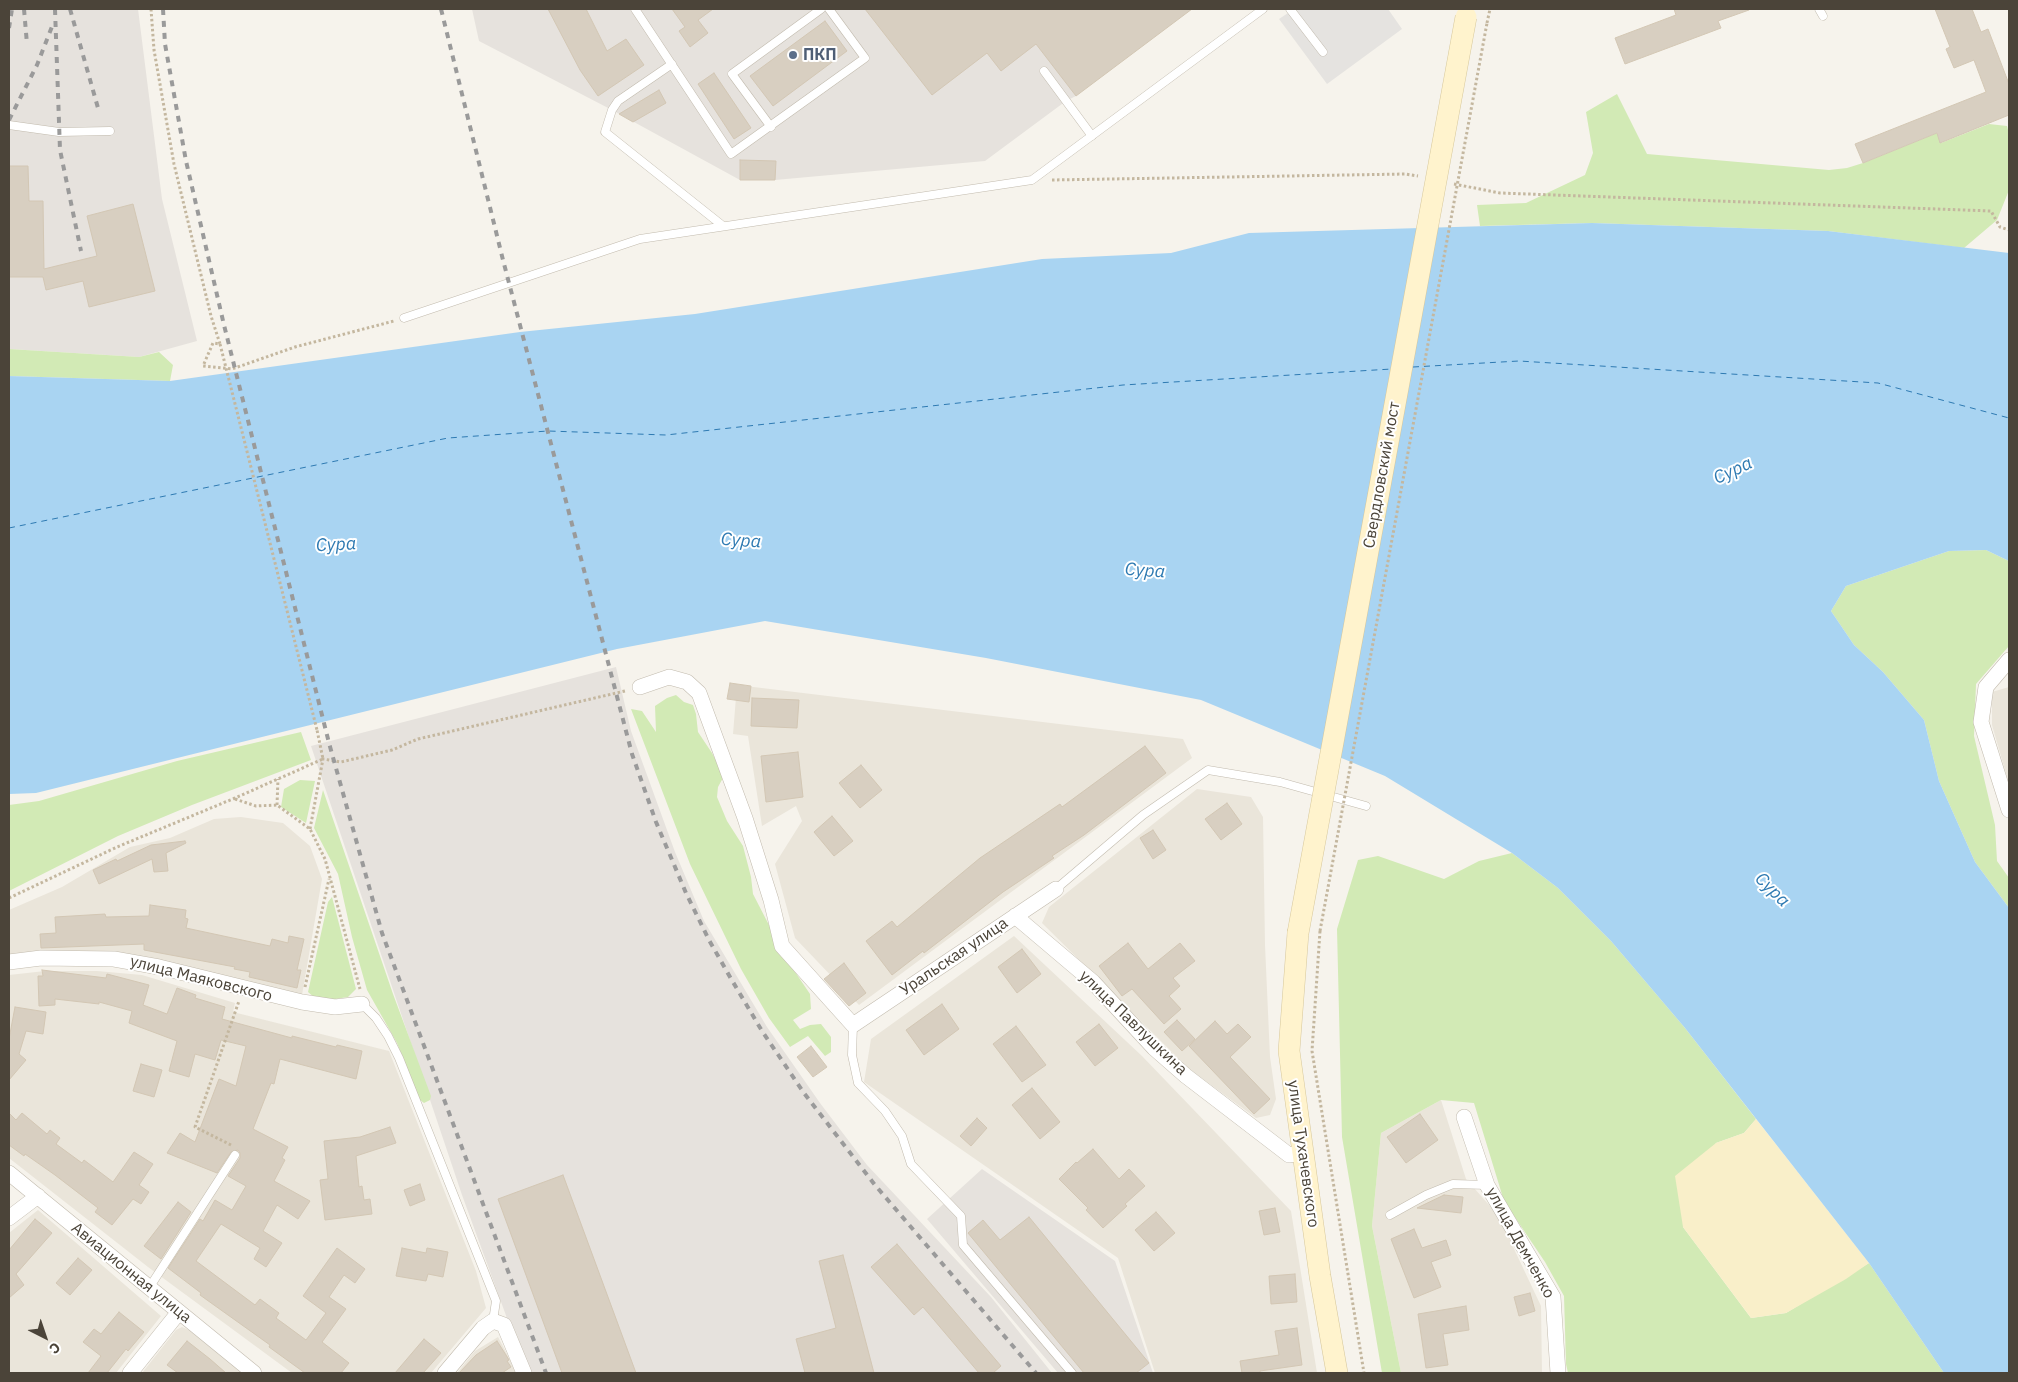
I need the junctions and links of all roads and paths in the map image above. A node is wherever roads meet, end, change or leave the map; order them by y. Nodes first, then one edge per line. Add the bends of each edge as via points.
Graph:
1 (151, 9) edge
2 (635, 9) edge
3 (821, 9) edge
4 (829, 9) edge
5 (1263, 9) edge
6 (1290, 9) edge
7 (1490, 9) edge
8 (1819, 9) edge
9 (1467, 13) edge
10 (1823, 16) dead end
11 (1323, 52) dead end
12 (672, 64) junction
13 (1044, 71) dead end
14 (9, 125) edge
15 (770, 127) junction
16 (110, 131) dead end
17 (1092, 136) junction
18 (1405, 174) dead end
19 (1032, 180) junction
20 (1500, 193) dead end
21 (723, 226) junction
22 (2009, 230) edge
23 (404, 318) joint
24 (220, 344) junction
25 (2009, 660) edge
26 (640, 687) joint
27 (322, 759) junction
28 (278, 779) junction
29 (235, 798) junction
30 (277, 806) junction
31 (1366, 806) dead end
32 (2009, 810) edge
33 (310, 829) junction
34 (329, 878) junction
35 (1056, 889) joint
36 (9, 898) edge
37 (1015, 916) junction
38 (1298, 933) joint
39 (9, 962) edge
40 (243, 989) junction
41 (302, 1002) junction
42 (362, 1004) junction
43 (853, 1025) junction
44 (1464, 1116) dead end
45 (1303, 1153) junction
46 (235, 1155) joint
47 (9, 1173) edge
48 (1487, 1185) junction
49 (38, 1196) junction
50 (1390, 1215) dead end
51 (9, 1218) edge
52 (149, 1288) junction
53 (179, 1312) junction
54 (488, 1325) junction
55 (130, 1373) edge
56 (254, 1373) edge
57 (445, 1373) edge
58 (524, 1373) edge
59 (1072, 1373) edge
60 (1337, 1373) edge
61 (1364, 1373) edge
62 (1558, 1373) edge

1 - 24 path via 154,50 174,164
2 - 12 lane
3 - 15 lane via 732,74
4 - 15 lane via 864,58
5 - 17 lane
6 - 11 lane
7 - 61 path, bridge via 1320,931 1312,1051
8 - 10 lane
9 - 38 main road, Свердловский мост, bridge
12 - 15 lane via 731,154
12 - 21 lane via 618,101 605,132
13 - 17 lane
14 - 16 lane via 59,132
17 - 19 lane
18 - 19 path
19 - 21 lane
20 - 22 path via 1991,211 2000,227
21 - 23 lane via 640,238
23 - 24 path via 295,347 232,369 203,366 213,343
24 - 27 path, bridge
25 - 32 street via 1986,687 1981,722
26 - 27 path via 418,739 392,750 350,760
26 - 43 street via 669,677 687,682 699,692 745,818 782,946
27 - 28 path
27 - 33 path
28 - 29 path
28 - 30 path
29 - 30 path via 256,806
29 - 36 path via 117,847
30 - 33 path
31 - 35 lane via 1280,782 1208,770 1143,815
33 - 34 path
34 - 41 path
34 - 42 path
35 - 37 street, Уральская улица
37 - 43 street, Уральская улица
37 - 45 street, улица Павлушкина via 1093,982 1154,1048 1186,1076 1289,1155
38 - 45 main road, улица Тухачевского via 1289,1051
39 - 40 street, улица Маяковского via 41,958 114,959
40 - 41 street, улица Маяковского
40 - 46 path via 195,1127 231,1145
41 - 42 street, улица Маяковского via 335,1007
42 - 54 lane via 376,1018 399,1058 496,1301
43 - 59 lane via 852,1055 858,1084 890,1117 902,1136 911,1164 961,1216 963,1245
44 - 48 street, улица Демченко
45 - 60 main road, улица Тухачевского
46 - 52 lane
47 - 49 street, Авиационная улица
48 - 50 lane via 1453,1184
48 - 62 street, улица Демченко via 1553,1297
49 - 51 street
49 - 52 street, Авиационная улица
52 - 53 street, Авиационная улица
53 - 55 street
53 - 56 street, Авиационная улица
54 - 57 street
54 - 58 street via 504,1325

